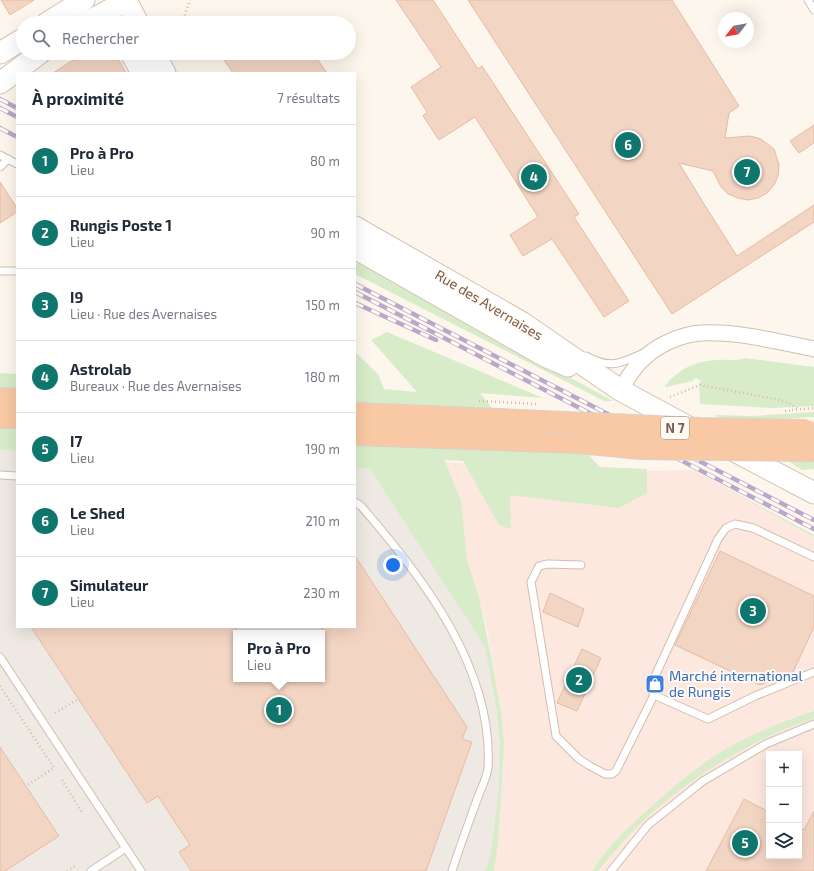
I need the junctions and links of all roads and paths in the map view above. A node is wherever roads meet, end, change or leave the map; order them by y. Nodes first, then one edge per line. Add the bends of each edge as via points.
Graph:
1 (84, 0) edge
2 (126, 0) edge
3 (190, 0) edge
4 (808, 0) edge
5 (814, 10) edge
6 (98, 15) edge
7 (58, 16) edge
8 (134, 16) edge
9 (184, 16) edge
10 (16, 43) edge
11 (0, 53) edge
12 (30, 60) edge
13 (135, 60) edge
14 (158, 60) edge
15 (141, 72) edge
16 (164, 72) edge
17 (3, 81) edge
18 (0, 156) edge
19 (8, 160) junction
20 (16, 164) edge
21 (0, 167) edge
22 (356, 228) edge
23 (356, 249) edge
24 (0, 270) edge
25 (16, 271) edge
26 (522, 323) junction
27 (657, 348) junction
28 (814, 350) edge
29 (620, 390) junction
30 (0, 399) edge
31 (16, 400) edge
32 (644, 404) junction
33 (814, 408) edge
34 (798, 409) junction
35 (792, 410) dead end
36 (356, 414) edge
37 (16, 417) edge
38 (0, 418) edge
39 (356, 434) edge
40 (812, 437) edge
41 (0, 475) edge
42 (16, 476) edge
43 (814, 493) edge
44 (356, 503) edge
45 (814, 557) edge
46 (581, 565) dead end
47 (0, 657) edge
48 (814, 672) edge
49 (0, 686) edge
50 (654, 695) junction
51 (78, 699) dead end
52 (55, 713) dead end
53 (814, 724) edge
54 (62, 780) dead end
55 (26, 786) dead end
56 (83, 814) dead end
57 (126, 848) junction
58 (75, 866) dead end
59 (67, 871) edge
60 (91, 871) edge
61 (141, 871) edge
62 (452, 871) edge
63 (611, 871) edge

1 - 7 main road
2 - 6 main road
2 - 8 main road
3 - 9 path
4 - 5 lane
10 - 11 main road
12 - 17 main road
13 - 15 main road
14 - 16 main road
18 - 19 lane
19 - 20 lane
19 - 21 lane
22 - 26 main road, Rue des Avernaises
23 - 29 main road, Rue des Avernaises via 545,356
24 - 25 lane
26 - 27 lane via 603,363 618,364 629,361
26 - 29 main road, Rue des Avernaises
27 - 28 street via 702,333 731,334
27 - 29 street via 641,360
29 - 32 main road, Rue des Avernaises
30 - 31 highway
32 - 34 path via 700,385 775,399
32 - 43 main road, Rue des Avernaises
33 - 34 path
34 - 35 path
36 - 40 highway, N 7, bridge via 700,429
37 - 38 highway
39 - 40 highway, N 7, bridge via 578,442 642,448
41 - 42 lane
44 - 62 lane via 402,554 457,639 478,691 486,726 488,770
45 - 50 lane via 753,528 735,524 726,528 718,540 650,687
46 - 50 lane via 539,566 531,582 556,736 584,762 605,774 612,774 616,771
47 - 57 lane
48 - 50 lane via 754,696 708,719
49 - 55 path via 54,768
51 - 52 path
53 - 63 lane via 766,744 703,781 648,825
54 - 56 path
57 - 60 lane
57 - 61 lane
58 - 59 path

